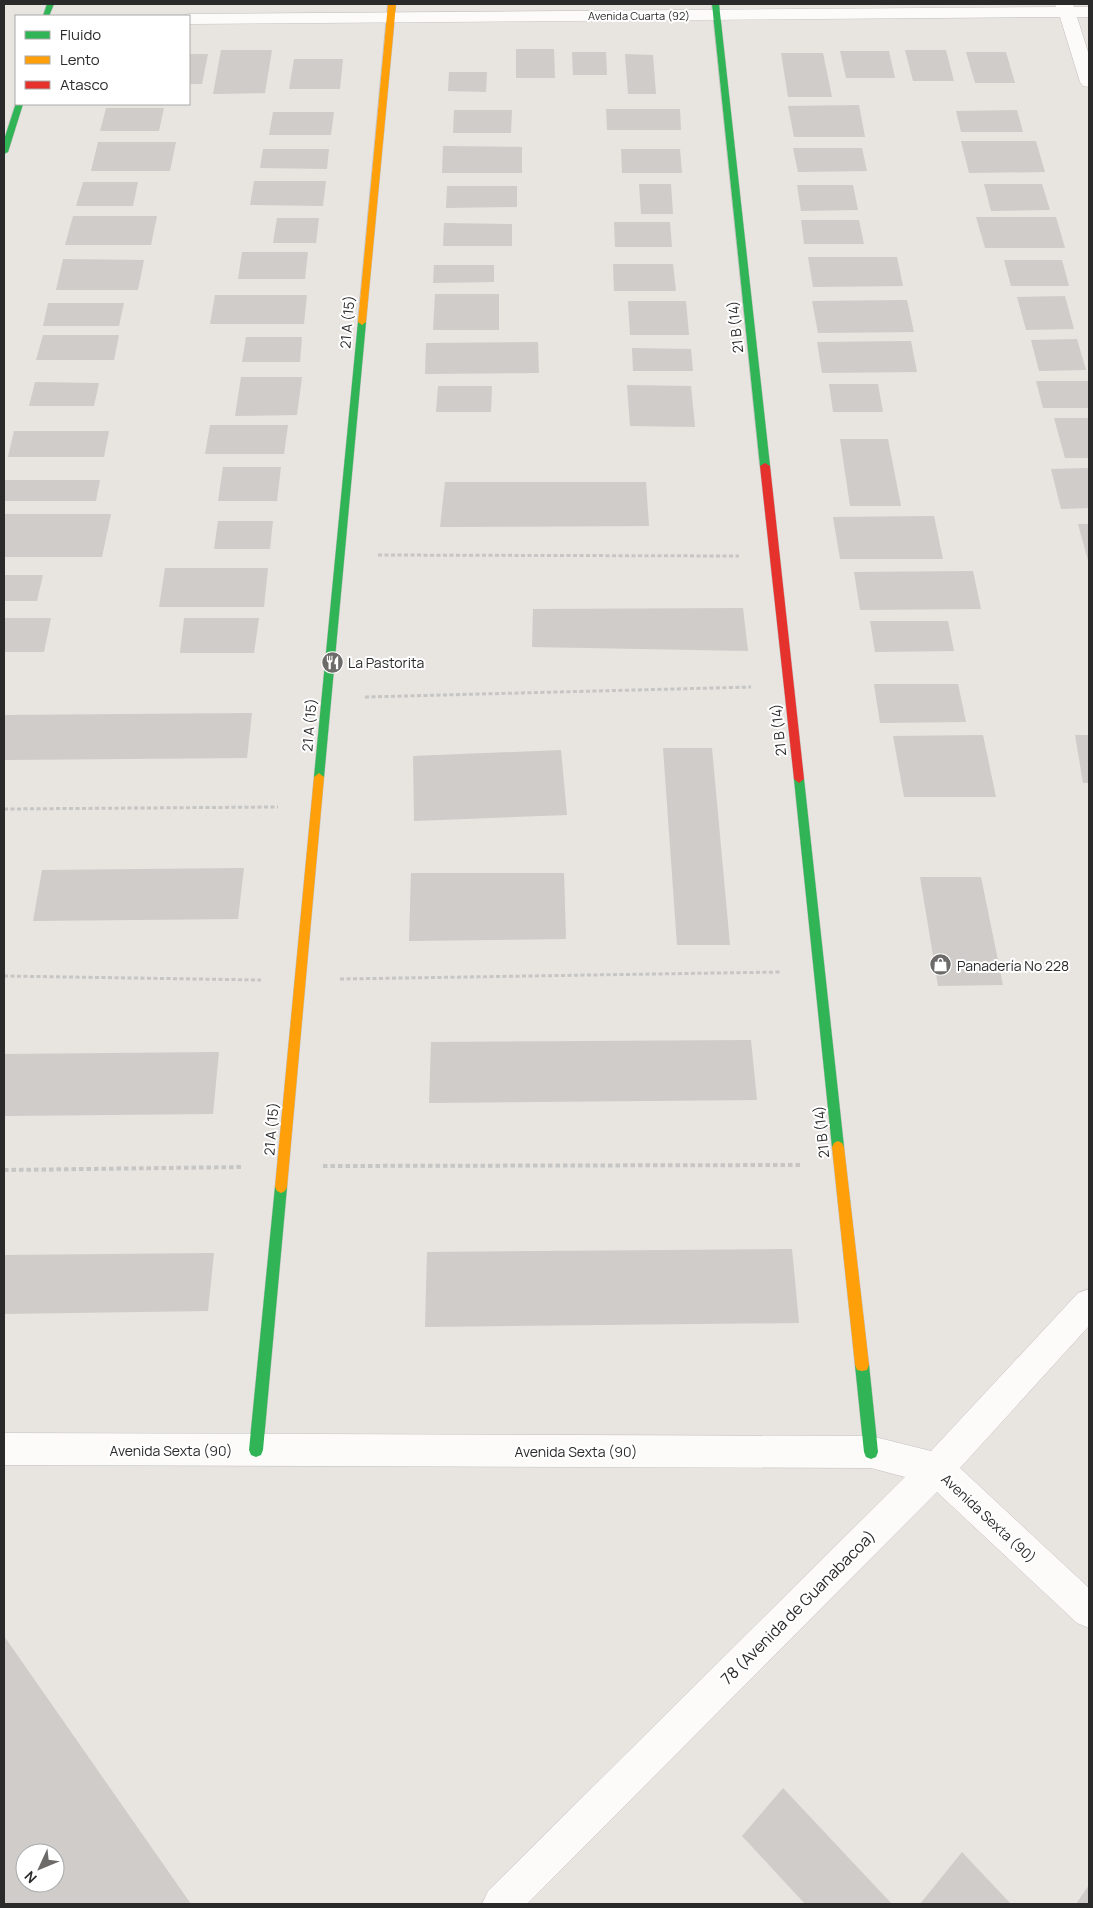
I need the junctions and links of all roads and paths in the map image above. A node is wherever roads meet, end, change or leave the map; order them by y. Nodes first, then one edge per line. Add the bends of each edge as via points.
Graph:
1 (1065, 8) edge
2 (716, 9) edge
3 (392, 10) edge
4 (1089, 12) edge
5 (190, 19) edge
6 (1089, 82) edge
7 (19, 105) edge
8 (4, 152) edge
9 (340, 555) junction
10 (775, 557) junction
11 (789, 686) junction
12 (327, 698) junction
13 (317, 806) junction
14 (4, 809) edge
15 (819, 971) junction
16 (4, 976) edge
17 (300, 980) junction
18 (840, 1165) junction
19 (283, 1166) junction
20 (4, 1170) edge
21 (1089, 1304) edge
22 (4, 1449) edge
23 (256, 1450) junction
24 (871, 1452) junction
25 (937, 1469) junction
26 (1089, 1612) edge
27 (500, 1904) edge

1 - 2 street, Avenida Cuarta (92)
1 - 4 street, Avenida Cuarta (92)
1 - 6 street
2 - 3 street, Avenida Cuarta (92)
2 - 10 street, 21 B (14)
3 - 5 street, Avenida Cuarta (92)
3 - 9 street, 21 A (15)
7 - 8 street
9 - 10 path
9 - 12 street, 21 A (15)
10 - 11 street, 21 B (14)
11 - 12 path
11 - 15 street, 21 B (14)
12 - 13 street, 21 A (15)
13 - 14 path
13 - 17 street, 21 A (15)
15 - 17 path
15 - 18 street, 21 B (14)
16 - 17 path
17 - 19 street, 21 A (15)
18 - 19 path
18 - 24 street, 21 B (14)
19 - 20 path
19 - 23 street, 21 A (15)
21 - 25 street, 78 (Avenida de Guanabacoa)
22 - 23 street, Avenida Sexta (90)
23 - 24 street, Avenida Sexta (90)
24 - 25 street, Avenida Sexta (90)
25 - 26 street, Avenida Sexta (90)
25 - 27 street, 78 (Avenida de Guanabacoa)

